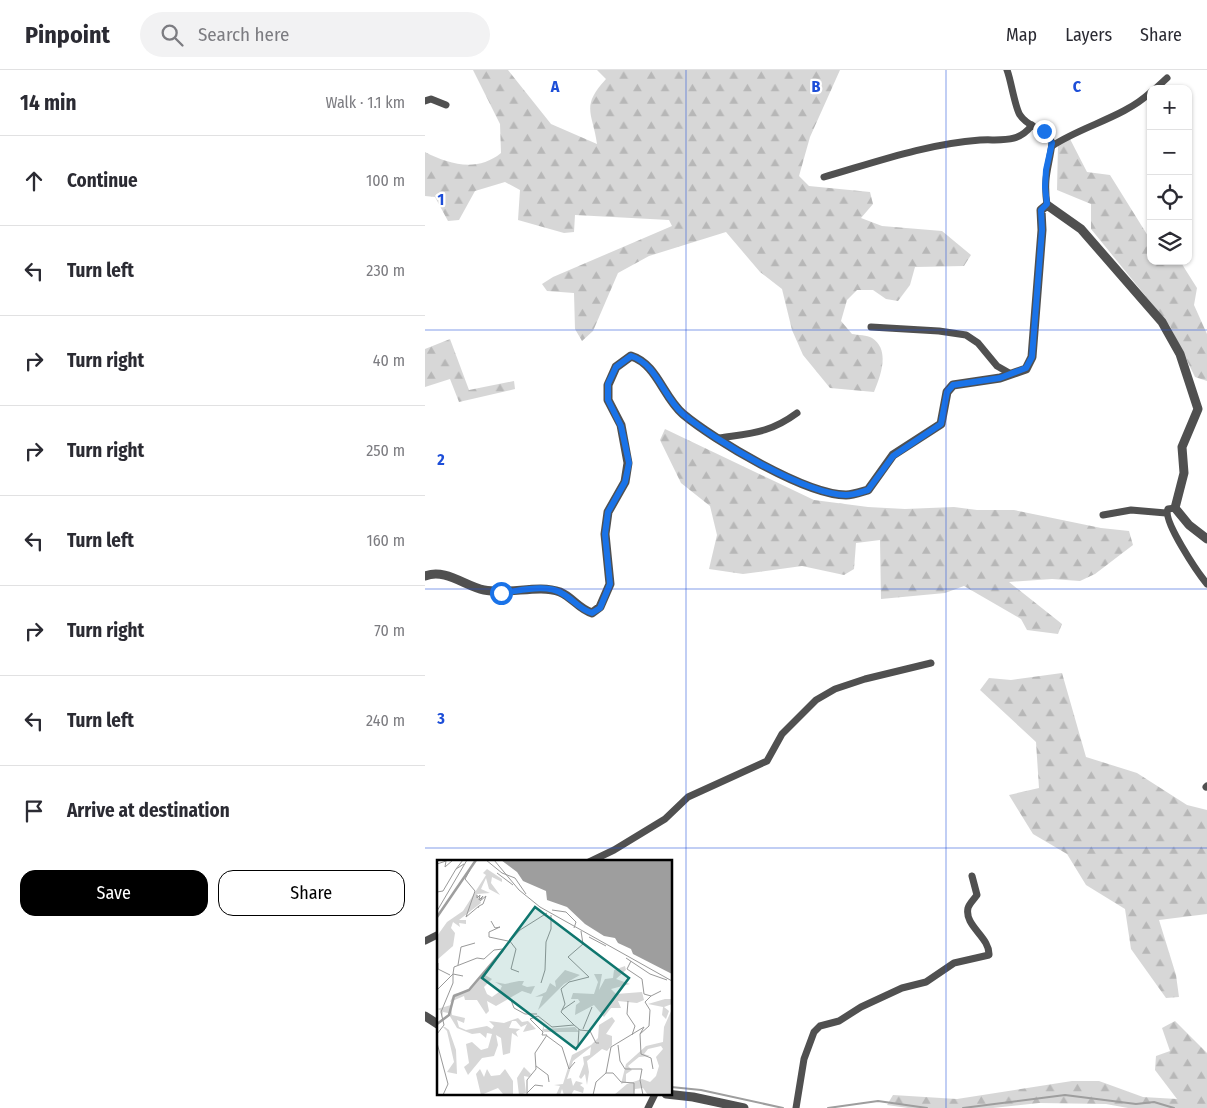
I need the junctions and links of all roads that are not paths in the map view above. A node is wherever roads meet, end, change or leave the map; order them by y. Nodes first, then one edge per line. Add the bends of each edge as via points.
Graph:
1 (1007, 70) edge
2 (1167, 78) dead end
3 (1159, 85) edge
4 (1147, 96) edge
5 (425, 101) edge
6 (446, 105) dead end
7 (1032, 125) junction
8 (1052, 146) junction
9 (824, 177) dead end
10 (1047, 204) junction
11 (871, 327) dead end
12 (1011, 374) junction
13 (797, 413) dead end
14 (719, 438) junction
15 (1175, 508) junction
16 (1166, 513) junction
17 (1103, 516) dead end
18 (1207, 539) edge
19 (425, 576) edge
20 (1207, 584) edge
21 (931, 662) dead end
22 (593, 860) edge
23 (972, 876) dead end
24 (437, 935) edge
25 (425, 941) edge
26 (425, 1016) edge
27 (437, 1024) edge
28 (673, 1095) edge
29 (654, 1096) edge
30 (648, 1108) edge
31 (744, 1108) edge
32 (796, 1108) edge

1 - 7 street via 1019,114
2 - 3 street
4 - 8 street via 1139,104
5 - 6 street via 431,99
7 - 8 street via 1050,137
7 - 9 street via 1021,137 1011,140 929,146
8 - 10 street via 1046,170
10 - 12 street via 1041,210 1032,357 1026,368
10 - 15 street via 1081,229 1162,322 1180,354 1198,409 1182,447 1184,473
11 - 12 street via 966,335 978,343 997,366
12 - 14 street via 953,385 947,392 941,424 893,456 868,490 846,495 817,489 773,471
13 - 14 street via 770,429
14 - 19 street via 683,414 666,395 651,368 631,356 616,367 608,384 608,400 621,426 629,463 625,482 608,512 605,534 610,584 600,608 592,613 582,610 562,593 545,589 501,593 481,590 447,576
15 - 16 street via 1168,509
15 - 18 street
16 - 17 street via 1131,510
16 - 20 street via 1191,563
21 - 22 street via 865,679 835,689 816,700 782,734 767,761 688,797 665,819
23 - 32 street via 977,895 968,906 968,916 988,943 989,955 954,963 926,982 901,988 839,1021 820,1026 814,1032 804,1059
24 - 25 street
26 - 27 street
28 - 31 street
29 - 30 street

